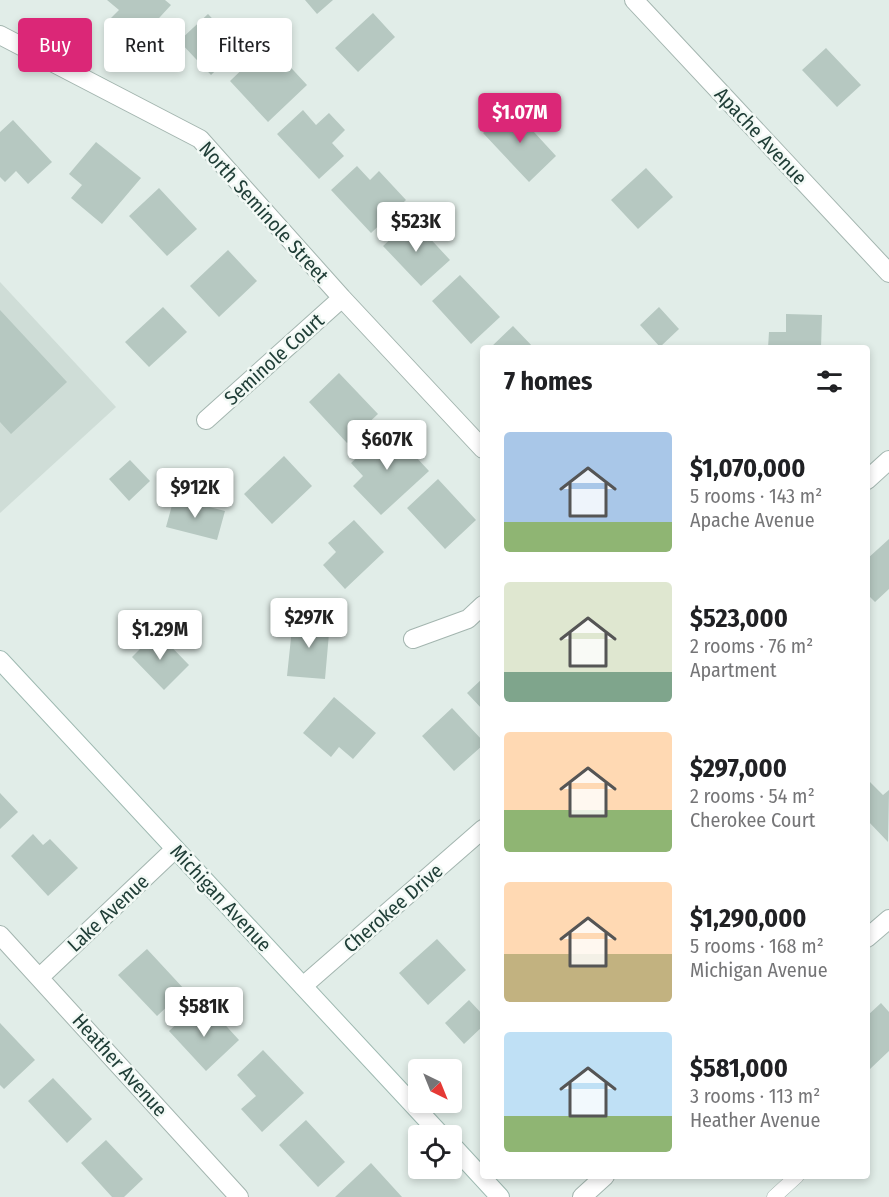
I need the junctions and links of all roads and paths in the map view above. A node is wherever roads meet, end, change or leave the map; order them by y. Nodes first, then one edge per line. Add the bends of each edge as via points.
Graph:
1 (634, 0) edge
2 (0, 35) edge
3 (889, 273) edge
4 (342, 298) junction
5 (206, 420) dead end
6 (480, 446) edge
7 (889, 460) edge
8 (870, 477) edge
9 (480, 608) edge
10 (413, 639) dead end
11 (0, 660) edge
12 (480, 832) edge
13 (175, 849) junction
14 (889, 919) edge
15 (0, 935) edge
16 (870, 935) edge
17 (40, 977) junction
18 (303, 987) junction
19 (432, 1125) edge
20 (462, 1156) edge
21 (480, 1175) edge
22 (483, 1179) edge
23 (602, 1179) edge
24 (794, 1179) edge
25 (239, 1197) edge
26 (500, 1197) edge
27 (582, 1197) edge
28 (774, 1197) edge

1 - 3 street, Apache Avenue
2 - 4 street, North Seminole Street via 200,139
4 - 5 street, Seminole Court
4 - 6 street, North Seminole Street
7 - 8 street
9 - 10 street via 468,619
11 - 13 street, Michigan Avenue
12 - 18 street, Cherokee Drive
13 - 17 street, Lake Avenue
13 - 18 street, Michigan Avenue
14 - 16 street
15 - 17 street, Heather Avenue
17 - 25 street, Heather Avenue
18 - 19 street, Michigan Avenue
20 - 21 street
22 - 26 street
23 - 27 street
24 - 28 lane

